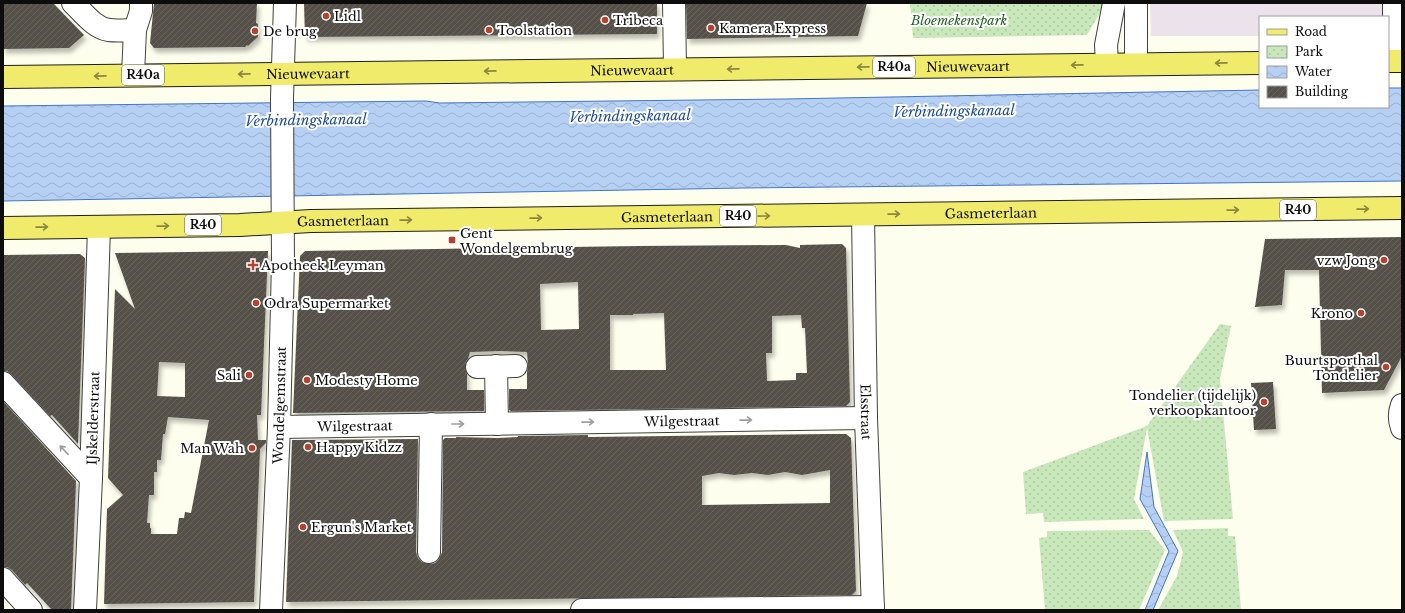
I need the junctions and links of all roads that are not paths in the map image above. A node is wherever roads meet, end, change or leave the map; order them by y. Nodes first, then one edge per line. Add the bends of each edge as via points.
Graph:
1 (73, 3) edge
2 (141, 3) edge
3 (285, 3) edge
4 (674, 3) edge
5 (1114, 3) edge
6 (1136, 3) edge
7 (1394, 3) edge
8 (135, 30) junction
9 (1395, 61) edge
10 (1259, 63) edge
11 (1107, 64) junction
12 (1136, 64) junction
13 (675, 69) junction
14 (283, 74) junction
15 (133, 75) junction
16 (3, 77) edge
17 (1402, 208) edge
18 (863, 215) junction
19 (283, 223) junction
20 (99, 226) junction
21 (3, 228) edge
22 (496, 366) dead end
23 (3, 383) edge
24 (1402, 405) edge
25 (866, 418) junction
26 (431, 424) junction
27 (496, 424) junction
28 (279, 427) junction
29 (1402, 428) edge
30 (91, 478) junction
31 (429, 552) dead end
32 (3, 579) edge
33 (872, 609) edge
34 (31, 610) edge
35 (85, 610) edge
36 (271, 610) edge
37 (582, 610) edge

1 - 8 street via 100,28
2 - 8 street
3 - 14 street, Wondelgemstraat
4 - 13 street
5 - 11 street via 1106,45
6 - 12 street
7 - 9 street
8 - 15 street
10 -> 12 main road, Nieuwevaart / R40a
11 - 12 main road, Nieuwevaart / R40a
11 -> 13 main road, Nieuwevaart / R40a
13 -> 14 main road, Nieuwevaart / R40a
14 -> 15 main road, Nieuwevaart / R40a
14 - 19 street, Wondelgemstraat
15 -> 16 main road, Nieuwevaart / R40a
18 -> 17 main road, Gasmeterlaan / R40
19 -> 18 main road, Gasmeterlaan / R40
18 - 25 street, Elsstraat
20 -> 19 main road, Gasmeterlaan / R40
19 - 28 street, Wondelgemstraat
21 -> 20 main road, Gasmeterlaan / R40
20 - 30 street, IJskelderstraat
22 - 27 street
30 -> 23 street
24 - 29 street
27 -> 25 street, Wilgestraat
25 - 33 street, Elsstraat
26 -> 27 street, Wilgestraat
26 - 28 street, Wilgestraat
26 - 31 street
28 - 36 street, Wondelgemstraat
30 - 35 street, IJskelderstraat
32 - 34 street
33 - 37 street

